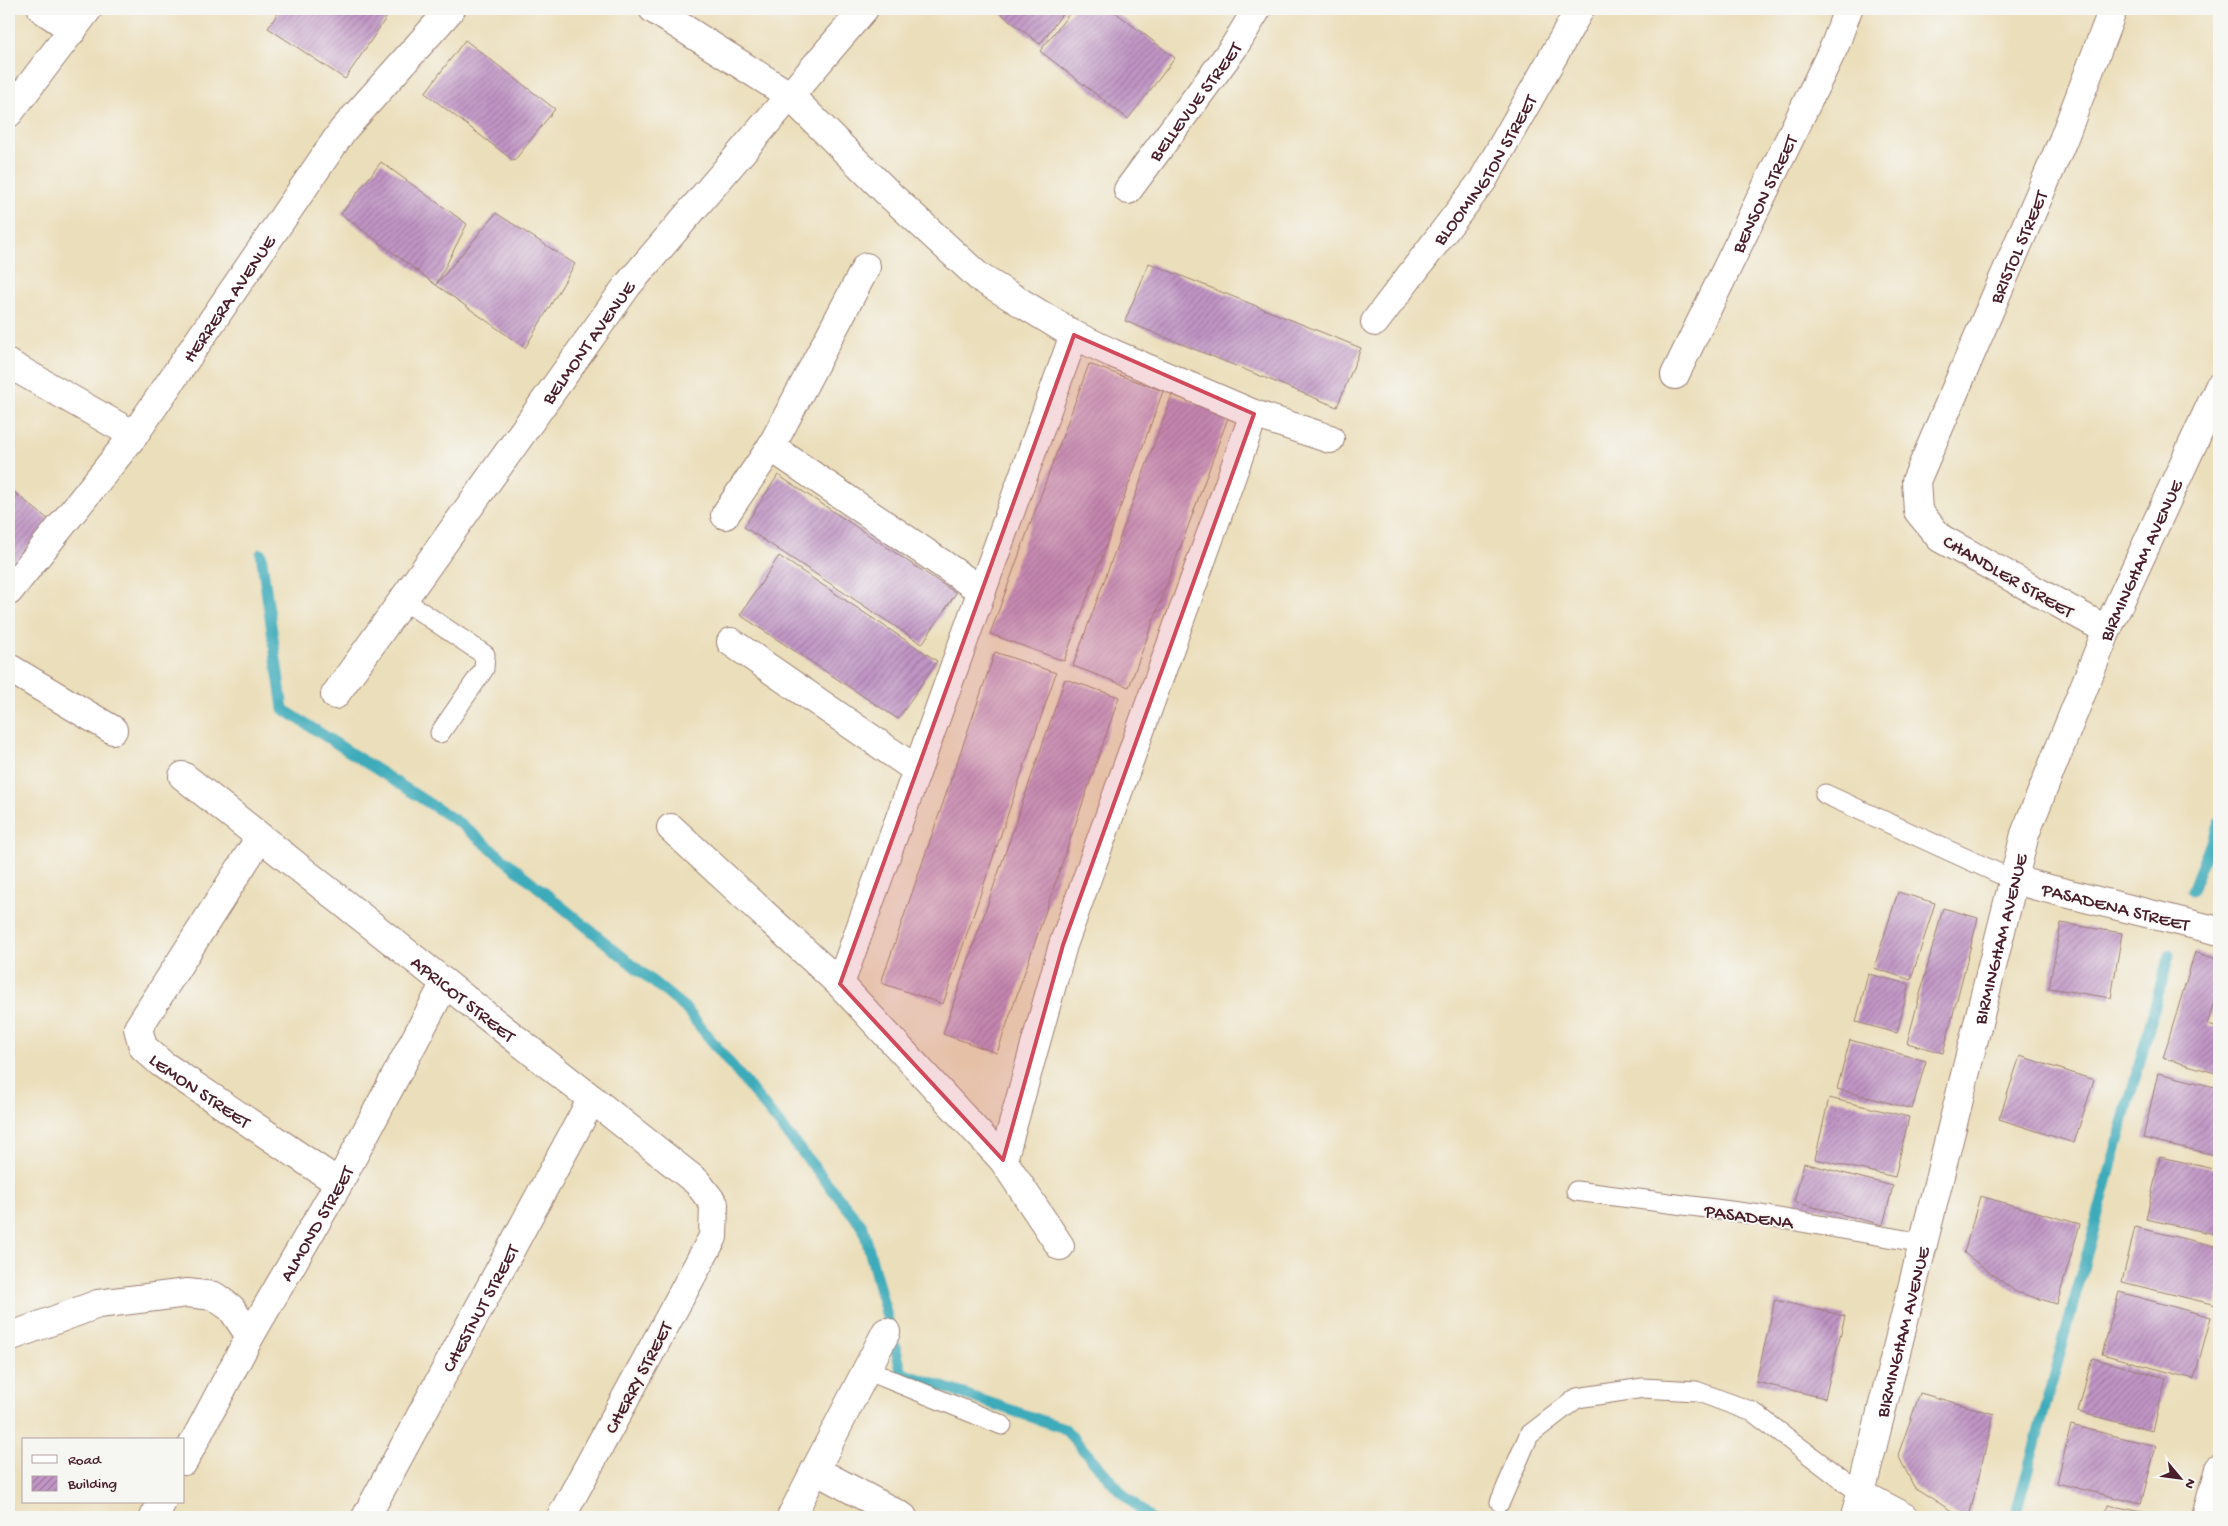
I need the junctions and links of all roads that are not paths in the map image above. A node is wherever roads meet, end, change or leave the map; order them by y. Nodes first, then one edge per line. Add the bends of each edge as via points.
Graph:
1 (42, 9) edge
2 (451, 9) edge
3 (653, 9) edge
4 (864, 9) edge
5 (1257, 9) edge
6 (1580, 9) edge
7 (1848, 9) edge
8 (2113, 9) edge
9 (81, 19) edge
10 (789, 95) junction
11 (9, 113) edge
12 (1128, 190) dead end
13 (866, 267) dead end
14 (1375, 322) dead end
15 (1074, 335) junction
16 (9, 364) edge
17 (1676, 376) dead end
18 (2219, 386) edge
19 (1254, 414) junction
20 (134, 435) junction
21 (1330, 439) dead end
22 (771, 447) junction
23 (1916, 481) joint
24 (725, 515) dead end
25 (9, 591) edge
26 (982, 591) junction
27 (402, 599) junction
28 (2107, 630) junction
29 (731, 642) dead end
30 (9, 668) edge
31 (335, 695) dead end
32 (113, 730) dead end
33 (440, 733) dead end
34 (917, 770) junction
35 (183, 776) dead end
36 (1825, 794) dead end
37 (671, 828) dead end
38 (259, 838) junction
39 (2013, 880) junction
40 (2219, 931) edge
41 (445, 982) junction
42 (840, 984) junction
43 (592, 1099) junction
44 (1003, 1160) junction
45 (339, 1183) junction
46 (1576, 1191) dead end
47 (713, 1237) joint
48 (1923, 1242) junction
49 (1060, 1246) dead end
50 (886, 1332) dead end
51 (250, 1336) junction
52 (9, 1337) edge
53 (866, 1370) junction
54 (1002, 1425) dead end
55 (185, 1459) edge
56 (2219, 1469) edge
57 (815, 1470) junction
58 (1500, 1502) dead end
59 (161, 1504) edge
60 (1858, 1506) edge
61 (154, 1517) edge
62 (366, 1517) edge
63 (561, 1517) edge
64 (791, 1517) edge
65 (903, 1517) edge
66 (1905, 1517) edge
67 (2206, 1517) edge

1 - 9 street
2 - 20 street, HERRERA AVENUE via 343,130
3 - 10 street
4 - 10 street, BELMONT AVENUE
5 - 12 street, BELLEVUE STREET via 1234,47
6 - 14 street, BLOOMINGTON STREET via 1483,180
7 - 17 street, BENSON STREET via 1835,46
8 - 23 street, BRISTOL STREET via 2063,140
9 - 11 street
10 - 15 street via 979,277
10 - 27 street, BELMONT AVENUE via 627,286
13 - 22 street
15 - 19 street
15 - 26 street
16 - 20 street
18 - 28 street, BIRMINGHAM AVENUE
19 - 21 street
19 - 44 street via 1063,945
20 - 25 street, HERRERA AVENUE
22 - 24 street
22 - 26 street
23 - 28 street, CHANDLER STREET via 1918,511 1940,538
26 - 34 street
27 - 31 street, BELMONT AVENUE
27 - 33 lane via 485,656 484,669
28 - 39 street, BIRMINGHAM AVENUE via 2025,834
29 - 34 street
30 - 32 street
34 - 42 street
35 - 38 street, APRICOT STREET
36 - 39 lane
37 - 42 street
38 - 41 street, APRICOT STREET
38 - 45 street, LEMON STREET via 138,1028 143,1047 162,1064
39 - 40 street, PASADENA STREET
39 - 48 street, BIRMINGHAM AVENUE
41 - 43 street, APRICOT STREET
41 - 45 street, ALMOND STREET
42 - 44 street
43 - 47 street, APRICOT STREET via 697,1182 714,1204
43 - 62 street, CHESTNUT STREET
44 - 49 street
45 - 51 street, ALMOND STREET
46 - 48 lane, PASADENA via 1761,1215
47 - 63 street, CHERRY STREET
48 - 60 street, BIRMINGHAM AVENUE
50 - 53 street
51 - 52 street via 231,1308 214,1296 187,1293 98,1304
51 - 55 street, ALMOND STREET
53 - 54 lane
53 - 57 street
56 - 67 street
57 - 64 street
57 - 65 street
58 - 60 lane via 1529,1435 1578,1398 1643,1388 1696,1391 1753,1412
59 - 61 street
60 - 66 street

